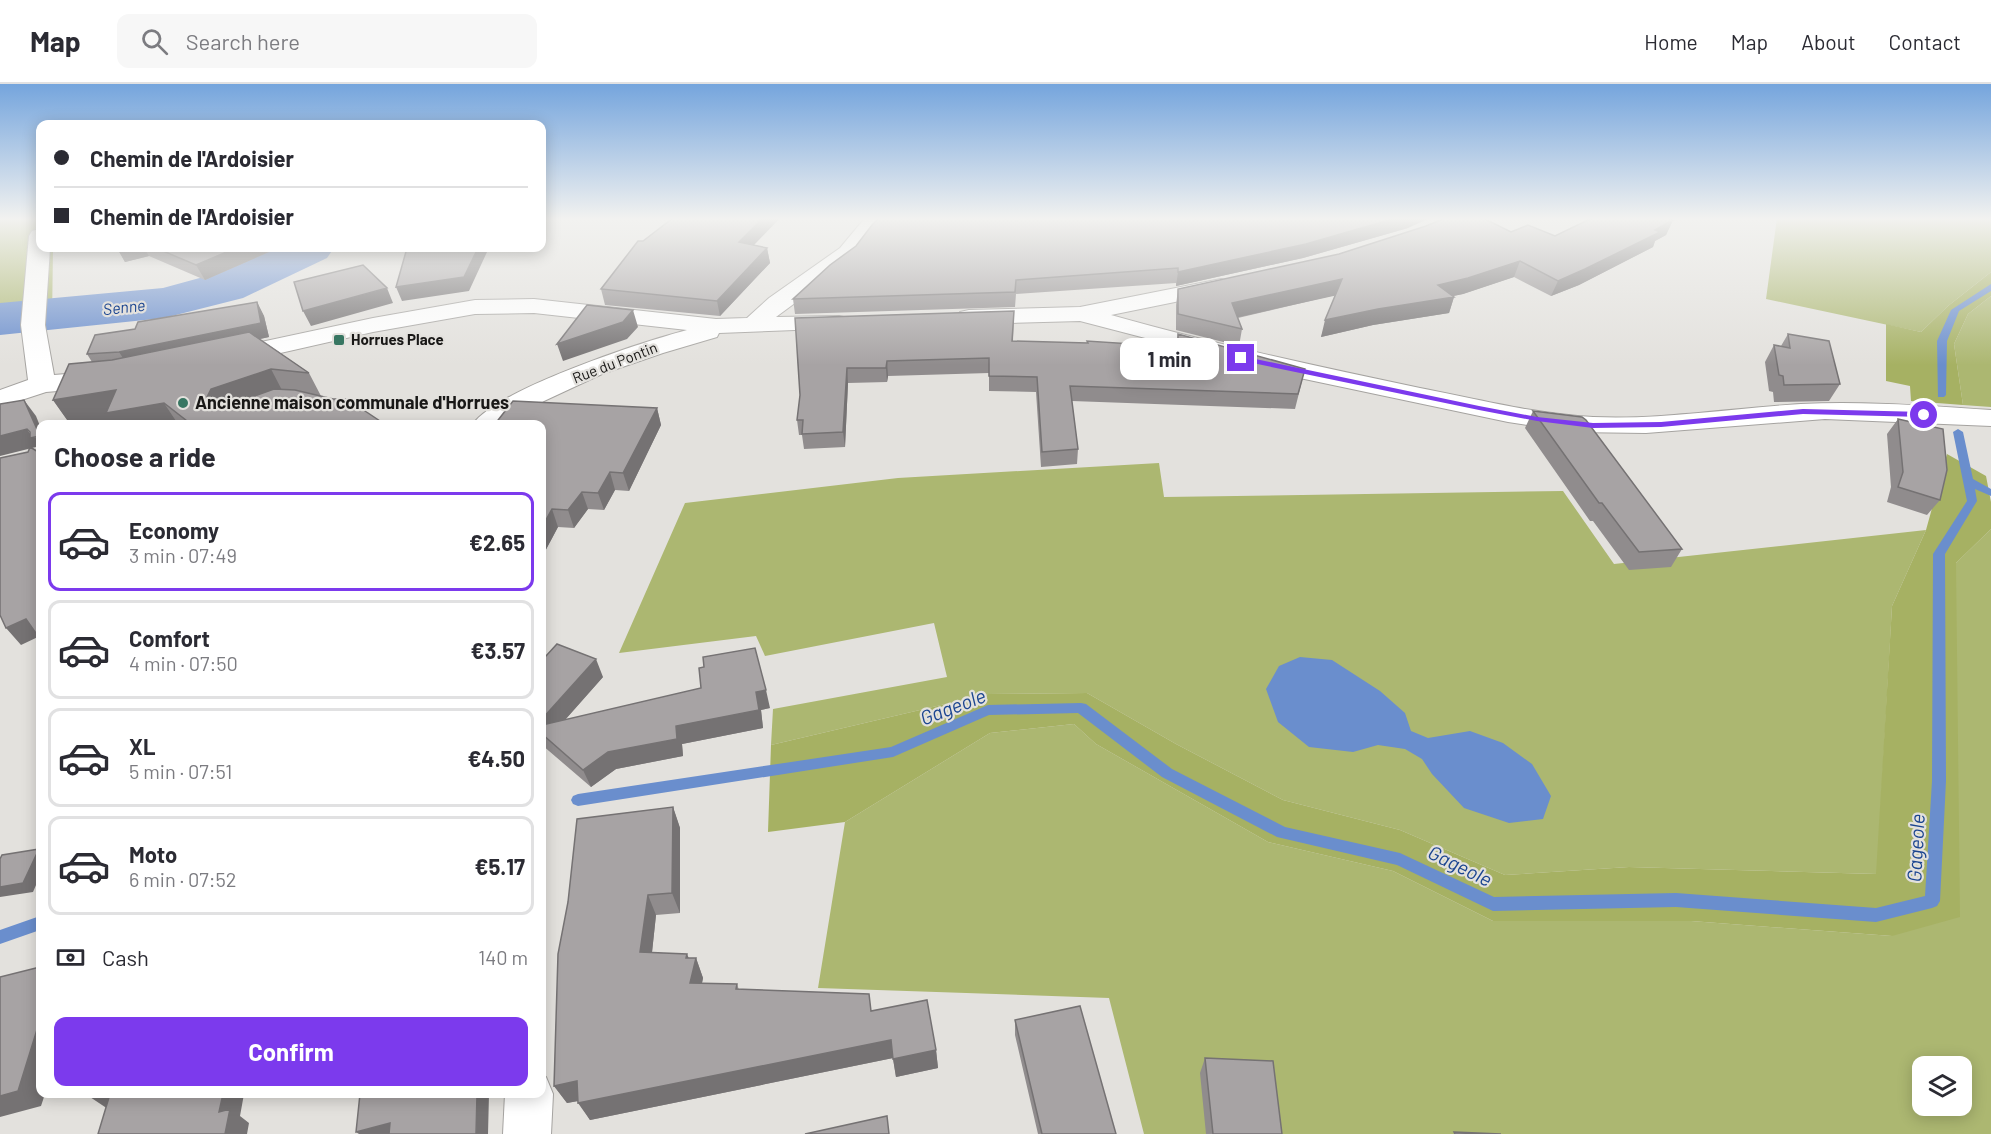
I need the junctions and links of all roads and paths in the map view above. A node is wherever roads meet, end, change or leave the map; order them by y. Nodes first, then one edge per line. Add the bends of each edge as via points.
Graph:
1 (38, 267) edge
2 (828, 267) edge
3 (1242, 282) edge
4 (1080, 314) junction
5 (947, 318) edge
6 (863, 321) edge
7 (752, 326) junction
8 (207, 362) edge
9 (0, 374) edge
10 (129, 377) edge
11 (42, 384) junction
12 (0, 399) edge
13 (1991, 418) edge
14 (494, 420) edge
15 (529, 1098) edge
16 (527, 1134) edge

1 - 11 street via 34,317
2 - 7 street
3 - 4 street
4 - 5 street
4 - 13 street via 1241,358 1537,419 1661,425 1803,412
6 - 7 street
7 - 8 street via 716,326 534,306 475,307
7 - 14 street, Rue du Pontin via 687,337 605,366 552,388
9 - 11 street
10 - 11 street
11 - 12 street
15 - 16 street

